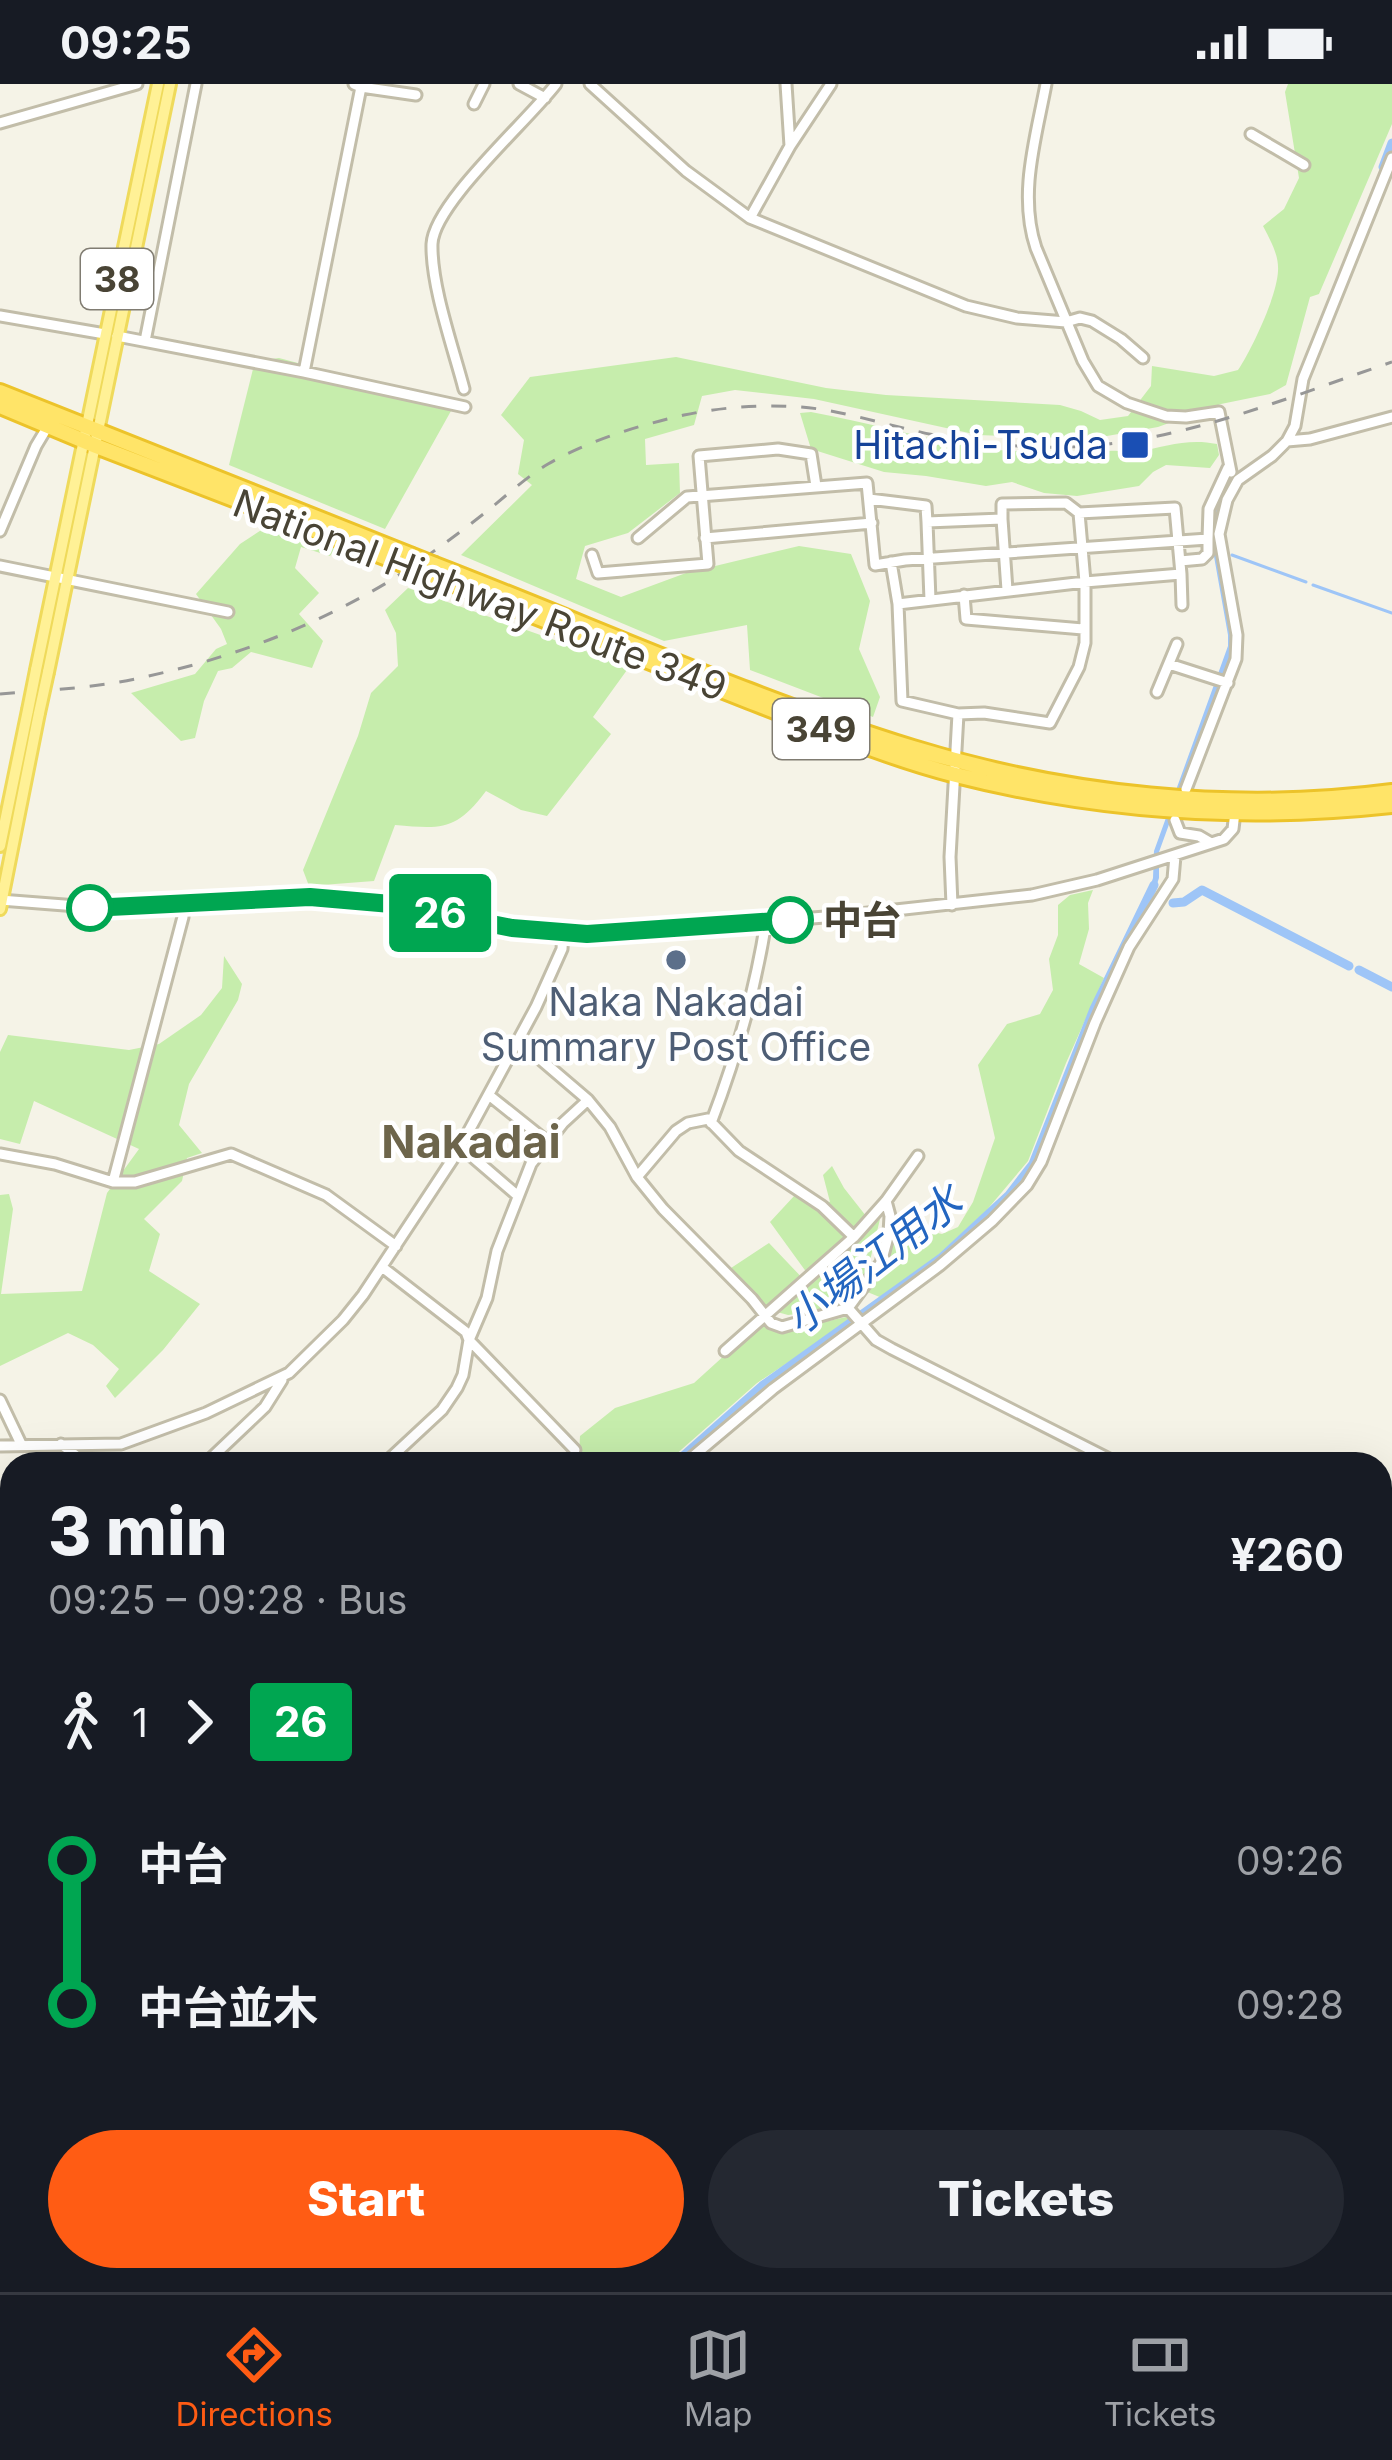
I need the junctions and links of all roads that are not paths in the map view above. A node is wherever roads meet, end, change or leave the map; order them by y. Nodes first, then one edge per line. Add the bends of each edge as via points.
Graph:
1 (137, 84) edge
2 (158, 84) edge
3 (170, 84) edge
4 (196, 84) edge
5 (484, 84) edge
6 (519, 84) edge
7 (556, 84) edge
8 (590, 84) edge
9 (786, 84) edge
10 (831, 84) edge
11 (1046, 84) edge
12 (354, 85) edge
13 (416, 94) dead end
14 (545, 98) junction
15 (474, 104) dead end
16 (0, 123) edge
17 (1251, 134) dead end
18 (790, 146) junction
19 (1392, 158) edge
20 (1304, 165) dead end
21 (750, 218) junction
22 (0, 316) edge
23 (1066, 322) junction
24 (111, 335) junction
25 (145, 341) junction
26 (1143, 358) dead end
27 (304, 372) junction
28 (464, 389) dead end
29 (0, 392) edge
30 (0, 406) edge
31 (465, 407) dead end
32 (1392, 417) edge
33 (48, 426) junction
34 (91, 436) junction
35 (1287, 441) junction
36 (1228, 469) junction
37 (1238, 480) junction
38 (815, 487) junction
39 (702, 495) junction
40 (869, 499) junction
41 (1079, 514) junction
42 (1002, 519) junction
43 (927, 522) junction
44 (872, 523) junction
45 (0, 531) edge
46 (638, 538) dead end
47 (705, 538) junction
48 (1208, 539) junction
49 (1179, 542) junction
50 (1082, 549) junction
51 (592, 555) dead end
52 (1003, 555) junction
53 (928, 559) junction
54 (1180, 561) junction
55 (891, 562) junction
56 (0, 566) edge
57 (1181, 574) junction
58 (61, 579) junction
59 (1085, 582) junction
60 (1006, 590) junction
61 (964, 596) junction
62 (930, 600) junction
63 (898, 604) junction
64 (1182, 605) dead end
65 (227, 612) dead end
66 (1083, 629) junction
67 (1177, 644) dead end
68 (1168, 664) junction
69 (1222, 681) junction
70 (1156, 692) dead end
71 (33, 711) junction
72 (958, 714) junction
73 (954, 766) junction
74 (1186, 789) dead end
75 (1392, 792) edge
76 (1392, 805) edge
77 (1235, 807) junction
78 (1175, 820) dead end
79 (1212, 844) junction
80 (0, 846) edge
81 (1175, 856) junction
82 (1, 903) edge
83 (182, 903) junction
84 (952, 905) junction
85 (766, 922) junction
86 (562, 932) junction
87 (519, 1041) junction
88 (490, 1096) junction
89 (588, 1100) junction
90 (711, 1124) junction
91 (549, 1143) junction
92 (460, 1147) junction
93 (0, 1154) edge
94 (918, 1156) dead end
95 (638, 1177) junction
96 (113, 1182) junction
97 (518, 1196) junction
98 (886, 1201) junction
99 (854, 1237) junction
100 (396, 1246) junction
101 (382, 1267) junction
102 (765, 1315) junction
103 (856, 1316) junction
104 (469, 1340) junction
105 (725, 1351) dead end
106 (282, 1378) junction
107 (0, 1400) edge
108 (20, 1444) junction
109 (61, 1444) junction
110 (0, 1446) edge
111 (575, 1450) dead end
112 (71, 1452) edge
113 (218, 1452) edge
114 (396, 1452) edge
115 (698, 1452) edge
116 (1095, 1452) edge

1 - 16 street
2 - 24 main road, 38
3 - 24 main road, 38
4 - 25 street
5 - 15 street
6 - 14 street
7 - 14 street
8 - 21 street
9 - 18 street
10 - 18 street
11 - 23 street via 1028,212
12 - 13 street
12 - 27 street
14 - 28 street via 454,199 432,240
17 - 20 street
18 - 21 street
19 - 35 street via 1303,379
21 - 23 street via 967,306
22 - 24 street
23 - 26 street via 1092,321
23 - 36 street via 1090,376 1107,393 1166,416 1220,412
24 - 25 street
24 - 34 main road, 38
25 - 27 street
27 - 31 street
29 - 34 highway, National Highway Route 349 / 349
30 - 33 highway, National Highway Route 349 / 349
32 - 35 street
33 - 34 highway, National Highway Route 349 / 349
33 - 45 street
34 - 58 main road, 38
34 - 73 highway, National Highway Route 349 / 349, bridge
35 - 37 street
36 - 37 street
36 - 48 street via 1209,508
37 - 69 street via 1219,534 1237,635 1236,659
38 - 39 street
38 - 39 street via 811,454 778,449 698,456
38 - 40 street via 867,483
39 - 46 street via 687,497
39 - 47 street
40 - 43 street via 926,506
40 - 44 street
41 - 42 street via 1066,503 1002,504
41 - 49 street via 1174,508
41 - 50 street
42 - 43 street
42 - 52 street
43 - 53 street
44 - 47 street
44 - 55 street via 875,565
47 - 51 street via 708,564 598,573
48 - 49 street
48 - 54 street via 1202,559
49 - 50 street
49 - 54 street
50 - 52 street
50 - 59 street
52 - 53 street
52 - 60 street
53 - 55 street
53 - 62 street
54 - 57 street
55 - 63 street
56 - 58 street
57 - 59 street
57 - 64 street
58 - 65 street
58 - 71 main road, 38, bridge
59 - 60 street
59 - 66 street
60 - 61 street
61 - 62 street
61 - 66 street via 966,619
62 - 63 street
63 - 72 street via 902,700
66 - 72 street via 1079,667 1050,723
67 - 68 street
68 - 69 street
68 - 70 street
69 - 74 street
71 - 80 main road, 38
71 - 82 main road, 38
72 - 73 street
73 - 77 highway, National Highway Route 349 / 349 via 1037,793 1103,803
73 - 84 street
75 - 77 highway, National Highway Route 349 / 349
76 - 77 highway, National Highway Route 349 / 349
77 - 79 street via 1230,835
78 - 79 street via 1180,833
79 - 81 street
81 - 84 street via 1047,892
81 - 103 street via 1173,879 1129,947 1027,1185 939,1266
82 - 83 street
83 - 86 street via 353,899
83 - 96 street
84 - 85 street
85 - 86 street
85 - 90 street via 737,1055
86 - 87 street via 562,950
87 - 88 street
87 - 89 street
88 - 91 street
88 - 92 street
89 - 91 street
89 - 95 street
90 - 95 street via 682,1126
90 - 99 street
91 - 97 street
92 - 97 street
92 - 100 street
93 - 96 street
94 - 98 street
95 - 102 street
96 - 100 street via 231,1154 326,1195
97 - 104 street
98 - 99 street
98 - 103 street via 889,1233
99 - 102 street
100 - 101 street
101 - 104 street
101 - 106 street via 344,1320
102 - 103 street via 782,1327
102 - 105 street
103 - 115 street
103 - 116 street via 876,1340
104 - 111 street
104 - 114 street via 457,1388
106 - 109 street via 121,1444
106 - 113 street via 265,1407
107 - 108 street
108 - 109 street
108 - 110 street
109 - 112 street

